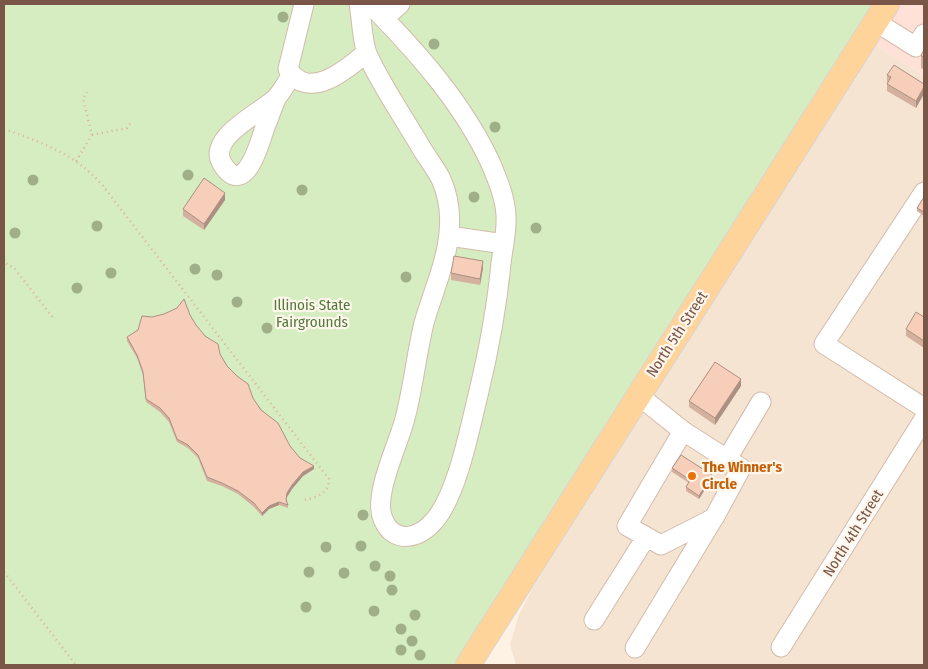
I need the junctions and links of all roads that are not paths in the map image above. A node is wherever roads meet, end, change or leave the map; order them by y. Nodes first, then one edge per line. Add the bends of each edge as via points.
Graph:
1 (304, 4) edge
2 (359, 4) edge
3 (370, 4) edge
4 (400, 4) edge
5 (881, 13) edge
6 (384, 18) junction
7 (924, 34) edge
8 (366, 53) junction
9 (292, 75) junction
10 (276, 99) dead end
11 (924, 192) edge
12 (449, 236) junction
13 (504, 244) junction
14 (638, 395) junction
15 (760, 402) dead end
16 (924, 408) edge
17 (924, 418) edge
18 (683, 430) junction
19 (727, 459) junction
20 (714, 518) junction
21 (646, 537) junction
22 (594, 620) dead end
23 (781, 647) dead end
24 (636, 648) dead end
25 (469, 665) edge

1 - 9 street via 288,69
2 - 8 street
3 - 6 street
4 - 6 street
5 - 7 street via 916,47
5 - 14 main road, North 5th Street
6 - 13 street via 435,75 481,142 504,198
8 - 9 street via 320,83 305,83
8 - 12 street via 441,180 449,206
9 - 10 street
11 - 16 street via 824,344
12 - 13 street
12 - 13 street via 424,322 404,423 380,496 382,518 388,528 397,535 408,537 430,526 441,512 452,486 483,373
14 - 18 street
14 - 25 main road, North 5th Street
15 - 19 street
17 - 23 street, North 4th Street
18 - 19 street
18 - 21 street via 627,526
19 - 20 street via 741,468
20 - 21 street via 661,545
20 - 24 street
21 - 22 street

